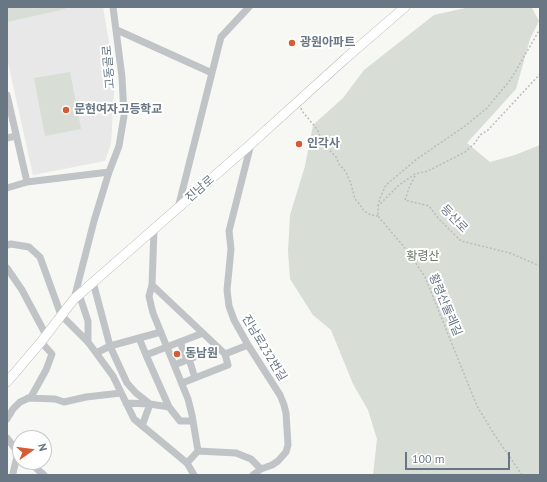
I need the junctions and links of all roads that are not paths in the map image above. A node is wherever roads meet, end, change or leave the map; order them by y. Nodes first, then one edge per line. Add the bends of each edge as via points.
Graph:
1 (113, 7) edge
2 (249, 7) edge
3 (405, 7) edge
4 (117, 30) junction
5 (212, 73) junction
6 (7, 95) edge
7 (16, 136) junction
8 (7, 138) edge
9 (251, 144) junction
10 (109, 172) junction
11 (27, 182) junction
12 (7, 188) edge
13 (178, 208) junction
14 (154, 229) junction
15 (7, 245) edge
16 (7, 268) edge
17 (93, 282) junction
18 (152, 285) junction
19 (76, 296) junction
20 (61, 315) junction
21 (161, 332) junction
22 (203, 333) junction
23 (44, 338) junction
24 (140, 338) junction
25 (88, 342) junction
26 (180, 342) junction
27 (248, 345) junction
28 (110, 346) junction
29 (167, 347) junction
30 (218, 348) junction
31 (96, 353) junction
32 (225, 354) junction
33 (146, 356) junction
34 (188, 360) junction
35 (174, 365) junction
36 (195, 378) junction
37 (7, 382) edge
38 (182, 383) junction
39 (121, 393) junction
40 (28, 398) junction
41 (126, 403) junction
42 (150, 404) junction
43 (169, 407) junction
44 (7, 419) edge
45 (193, 421) junction
46 (142, 426) junction
47 (198, 450) junction
48 (187, 463) junction
49 (261, 470) junction
50 (194, 475) edge
51 (253, 475) edge

1 - 4 street, 고동골로
2 - 5 street via 221,37
3 - 9 main road, 진남로
4 - 5 street
4 - 10 street, 고동골로 via 124,116 119,146
5 - 13 street
6 - 7 street
7 - 8 street
7 - 11 street
9 - 13 main road, 진남로
9 - 27 street, 진남로232번길 via 230,231 227,290 234,320
10 - 11 street
10 - 19 street, 고동골로
11 - 12 street
13 - 14 main road, 진남로
14 - 17 main road, 진남로
14 - 18 street
15 - 20 street via 29,247 40,257
16 - 23 street via 22,290
17 - 19 main road, 진남로
17 - 28 street
18 - 21 street via 150,305
18 - 22 street
19 - 20 main road, 진남로
19 - 25 street via 88,321
20 - 23 main road, 진남로
20 - 25 street
21 - 24 street
21 - 29 street
22 - 26 street
22 - 30 street
23 - 37 main road, 진남로
23 - 40 street via 52,354 46,370
24 - 28 street
24 - 33 street
25 - 31 street
26 - 29 street
26 - 34 street
27 - 32 street
27 - 49 street, 진남로232번길 via 280,395 286,413 286,452 278,461
28 - 31 street
28 - 42 street via 127,383
29 - 33 street
29 - 35 street
30 - 32 street
30 - 34 street
31 - 39 street via 113,376
32 - 36 street via 228,365
33 - 43 street
34 - 35 street
34 - 36 street
35 - 38 street
36 - 38 street
38 - 45 street
39 - 40 street via 64,402
39 - 41 street
40 - 44 street via 12,409
41 - 42 street
41 - 46 street via 134,420
42 - 43 street
42 - 46 street
43 - 45 street via 180,421
45 - 47 street
46 - 48 street
47 - 48 street
47 - 49 street via 236,453 251,459
48 - 50 street
49 - 51 street, 진남로232번길

